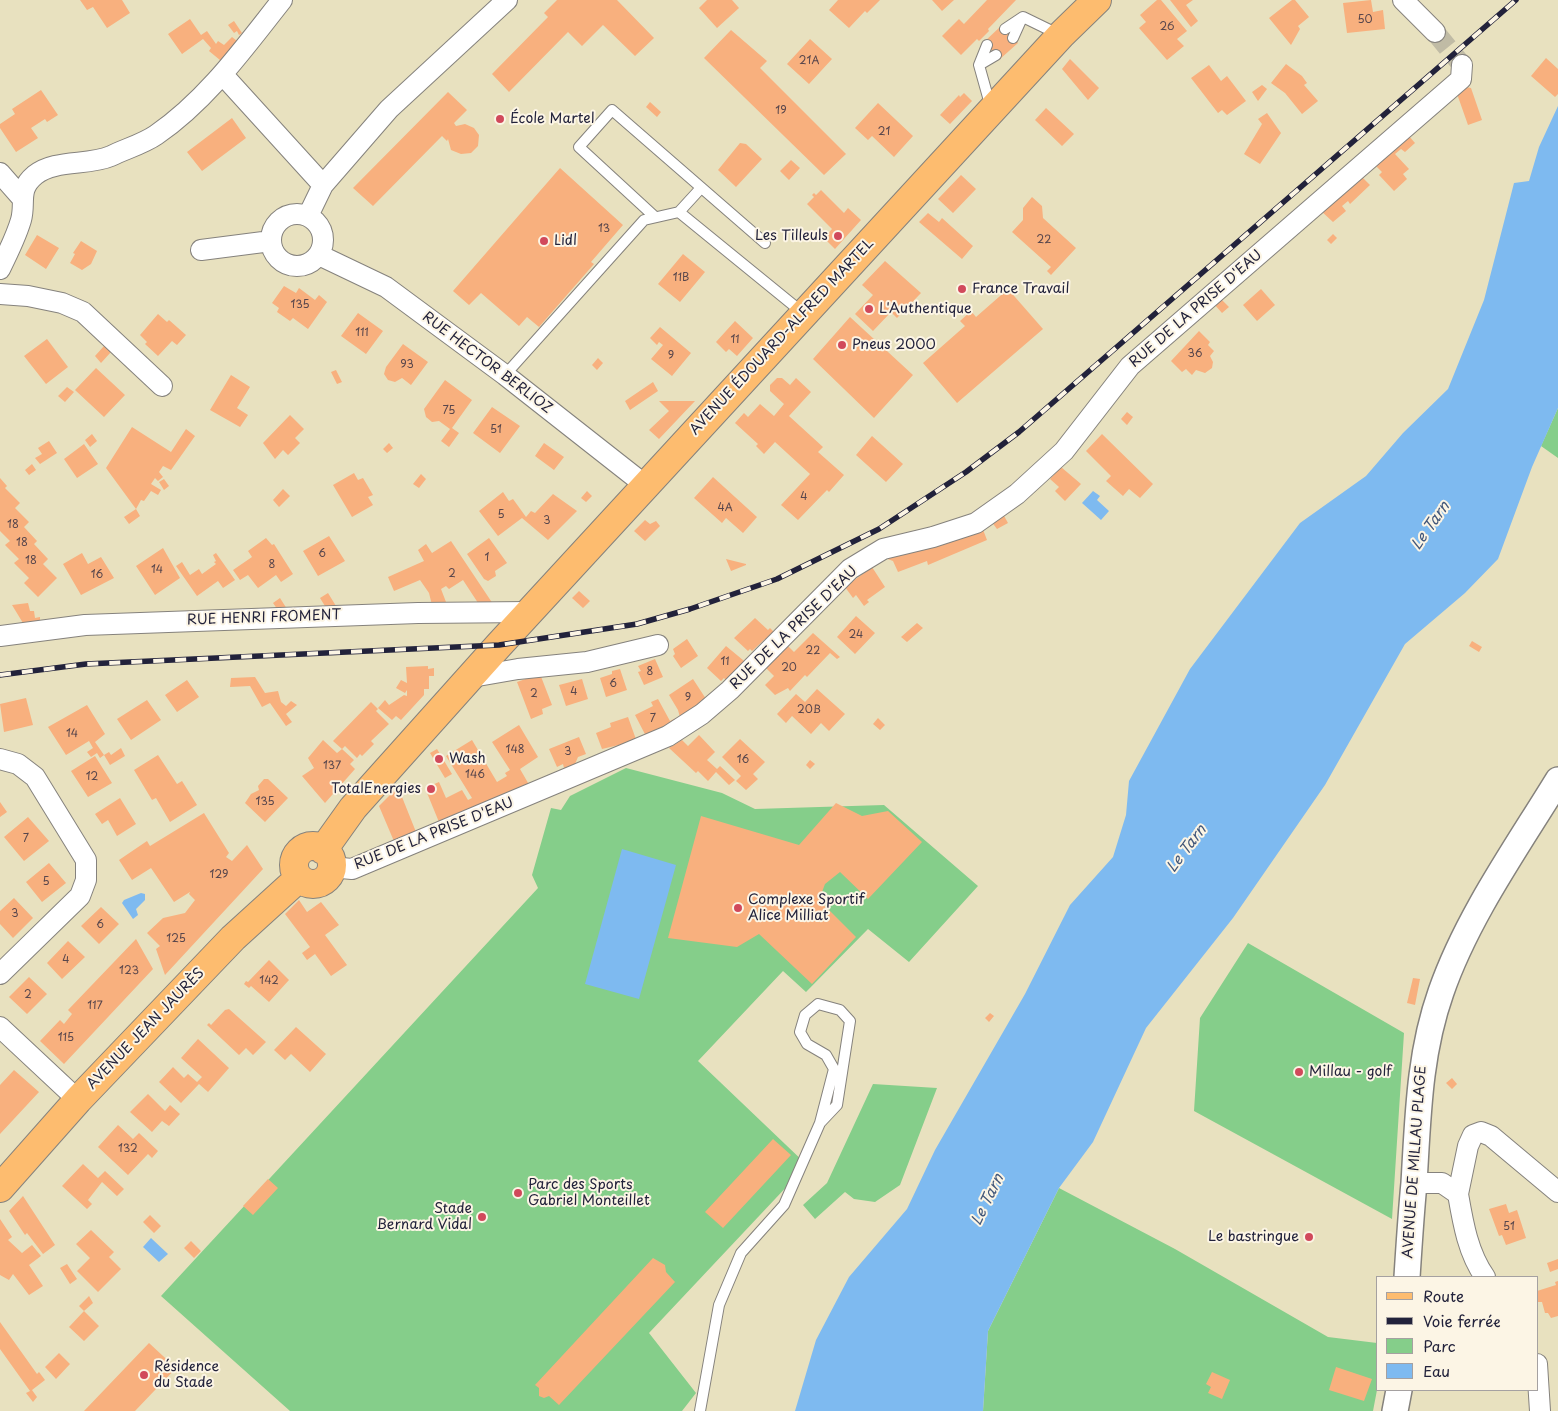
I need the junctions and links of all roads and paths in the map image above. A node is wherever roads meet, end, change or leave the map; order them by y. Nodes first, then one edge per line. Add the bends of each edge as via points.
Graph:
1 (282, 0) edge
2 (507, 0) edge
3 (1097, 0) edge
4 (1403, 0) edge
5 (1023, 17) junction
6 (1005, 29) dead end
7 (1435, 32) tunnel mouth
8 (1061, 35) junction
9 (1013, 38) dead end
10 (987, 45) dead end
11 (996, 55) dead end
12 (979, 65) junction
13 (1462, 65) dead end
14 (223, 75) junction
15 (992, 110) junction
16 (0, 173) edge
17 (323, 185) junction
18 (701, 188) junction
19 (21, 197) junction
20 (679, 212) junction
21 (308, 216) junction
22 (655, 217) junction
23 (271, 241) junction
24 (765, 242) dead end
25 (201, 250) dead end
26 (319, 256) junction
27 (0, 269) edge
28 (0, 294) edge
29 (804, 314) junction
30 (505, 375) junction
31 (162, 386) dead end
32 (645, 485) junction
33 (530, 612) junction
34 (0, 636) edge
35 (658, 645) dead end
36 (472, 678) junction
37 (0, 760) edge
38 (1558, 780) edge
39 (327, 858) junction
40 (0, 974) edge
41 (0, 1027) edge
42 (78, 1100) junction
43 (820, 1123) junction
44 (1414, 1183) junction
45 (0, 1188) edge
46 (1558, 1192) edge
47 (1458, 1194) junction
48 (1407, 1276) edge
49 (1484, 1276) edge
50 (1538, 1380) edge
51 (1399, 1391) edge
52 (700, 1411) edge
53 (1395, 1411) edge
54 (1540, 1411) edge

1 - 14 street
2 - 17 street via 389,109
3 - 8 main road, AVENUE ÉDOUARD-ALFRED MARTEL
4 - 7 street
5 - 6 lane
5 - 8 lane
5 - 9 lane
8 - 15 main road, AVENUE ÉDOUARD-ALFRED MARTEL
10 - 12 lane
11 - 12 lane
12 - 15 lane
13 - 39 street, RUE DE LA PRISE D'EAU via 1461,79 1130,366 1064,451 1017,494 976,523 883,549 850,569 730,690 702,714 668,736 352,869
14 - 17 street
14 - 19 street via 155,135 103,159 45,169 34,176
15 - 29 main road, AVENUE ÉDOUARD-ALFRED MARTEL
16 - 19 street
17 - 21 street
18 - 20 lane
18 - 22 lane via 612,110 579,147
18 - 24 lane
19 - 27 street via 22,218
20 - 22 lane
20 - 29 lane
21 - 23 street via 299,214 282,218 272,233
21 - 26 street via 323,233
22 - 30 lane via 644,220
23 - 25 street
23 - 26 street via 276,256 290,266 306,265
26 - 30 street, RUE HECTOR BERLIOZ via 386,287
28 - 31 street via 62,302 83,312
29 - 32 main road, AVENUE ÉDOUARD-ALFRED MARTEL
30 - 32 street, RUE HECTOR BERLIOZ
32 - 33 main road, AVENUE ÉDOUARD-ALFRED MARTEL
33 - 34 street, RUE HENRI FROMENT via 85,625
33 - 36 main road, AVENUE ÉDOUARD-ALFRED MARTEL
35 - 36 street via 587,662 518,669
36 - 39 main road via 353,808
37 - 40 street via 18,764 35,777 86,860 86,880 80,896
38 - 44 street, AVENUE DE MILLAU PLAGE via 1468,931 1441,991 1423,1059
39 - 42 main road, AVENUE JEAN JAURÈS via 308,847 301,850 294,863 299,878 233,938
41 - 42 street
42 - 45 main road, AVENUE JEAN JAURÈS
43 - 43 lane via 837,1105 850,1020 840,1010 818,1004 805,1015 800,1032 807,1044 826,1055 834,1069
43 - 52 lane via 784,1205 741,1253 726,1288 719,1305
44 - 47 street via 1442,1182
44 - 48 street, AVENUE DE MILLAU PLAGE
46 - 47 street via 1491,1136 1481,1132 1473,1135 1468,1146
47 - 49 street via 1464,1231
50 - 54 street
51 - 53 street

